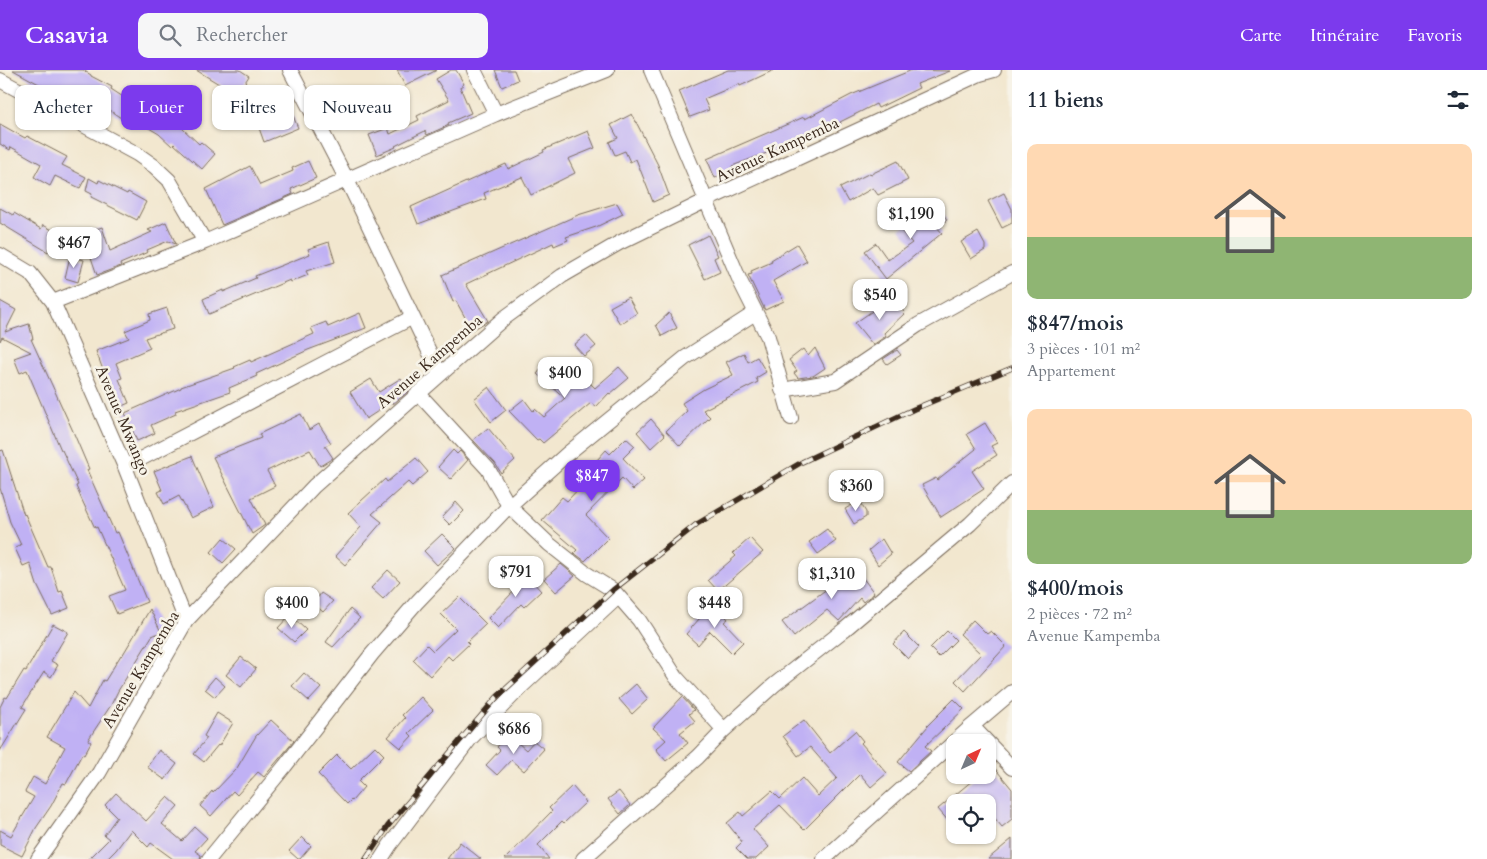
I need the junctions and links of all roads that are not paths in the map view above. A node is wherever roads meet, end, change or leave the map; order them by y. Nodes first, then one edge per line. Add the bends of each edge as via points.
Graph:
1 (290, 70) edge
2 (474, 70) edge
3 (607, 70) edge
4 (651, 70) edge
5 (994, 70) edge
6 (980, 72) edge
7 (0, 80) edge
8 (496, 114) junction
9 (347, 180) junction
10 (707, 200) junction
11 (206, 242) junction
12 (0, 255) edge
13 (1012, 273) edge
14 (53, 302) junction
15 (755, 313) junction
16 (412, 318) junction
17 (440, 374) junction
18 (782, 390) junction
19 (418, 393) junction
20 (791, 418) dead end
21 (125, 467) junction
22 (1012, 483) edge
23 (510, 506) junction
24 (618, 597) junction
25 (186, 621) junction
26 (1012, 692) edge
27 (972, 726) junction
28 (724, 730) junction
29 (1012, 768) edge
30 (38, 859) edge
31 (209, 859) edge
32 (381, 859) edge
33 (583, 859) edge
34 (824, 859) edge

1 - 9 street
2 - 8 street
3 - 8 street
4 - 10 street
5 - 6 street, Avenue Kampemba
6 - 10 street, Avenue Kampemba
7 - 11 street via 154,166 169,180
8 - 9 street
9 - 11 street
9 - 16 street
10 - 15 street
10 - 17 street, Avenue Kampemba via 619,243 562,276 503,320
11 - 14 street
12 - 14 street, Avenue Mwango via 30,273
13 - 18 street via 918,325 835,381
14 - 21 street, Avenue Mwango
15 - 18 street via 768,337
15 - 23 street via 685,358 567,454
16 - 17 street
16 - 21 street
17 - 19 street, Avenue Kampemba
18 - 20 street
19 - 23 street via 488,469
19 - 25 street, Avenue Kampemba via 314,486
21 - 25 street, Avenue Mwango
22 - 28 street via 970,524
23 - 24 street via 549,544 613,590
23 - 31 street via 416,603 372,654
24 - 28 street via 639,620 676,676
24 - 32 street via 470,739
25 - 30 street, Avenue Kampemba via 99,773
26 - 27 street
27 - 29 street
27 - 34 street
28 - 33 street

